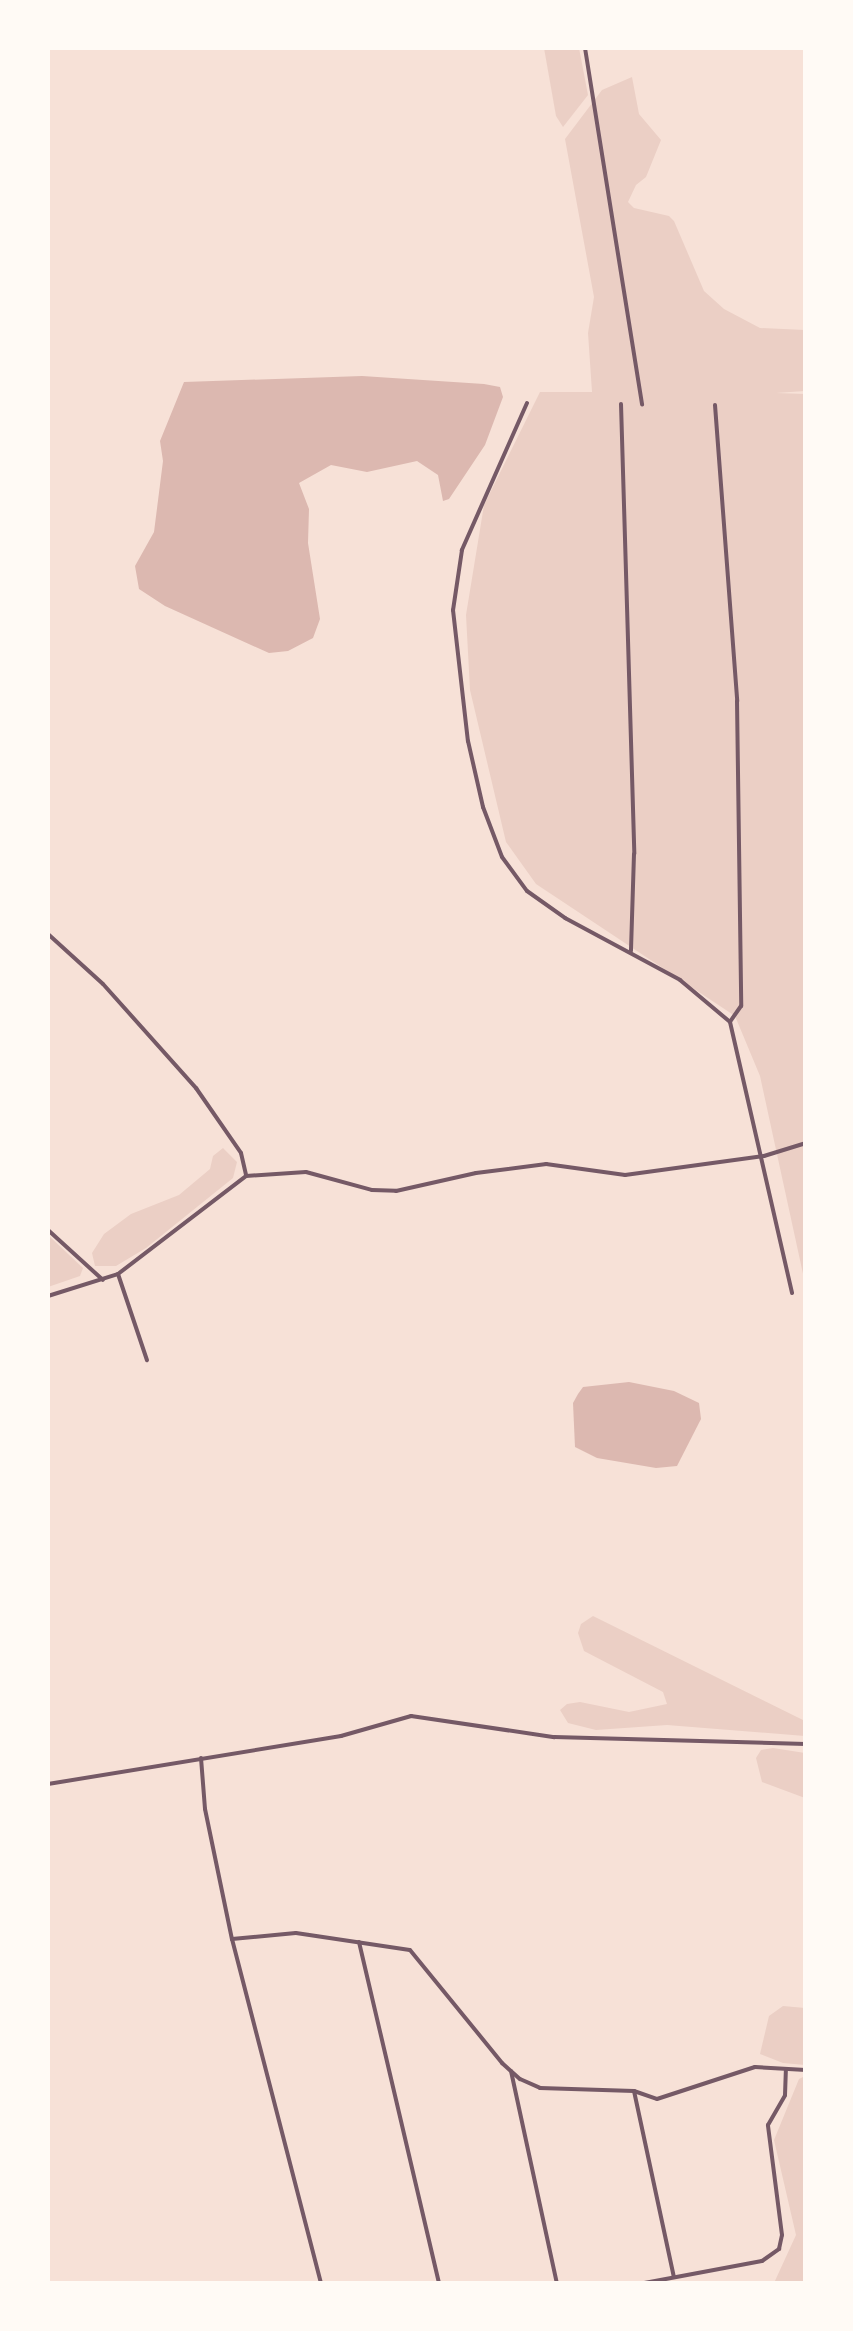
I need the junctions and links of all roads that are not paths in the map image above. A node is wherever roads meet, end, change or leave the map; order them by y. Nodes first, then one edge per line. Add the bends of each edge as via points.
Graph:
1 (585, 48) edge
2 (528, 403) dead end
3 (620, 404) dead end
4 (642, 404) dead end
5 (715, 405) dead end
6 (48, 934) edge
7 (631, 952) junction
8 (730, 1022) junction
9 (806, 1142) edge
10 (764, 1156) junction
11 (246, 1176) junction
12 (48, 1230) edge
13 (118, 1274) junction
14 (103, 1280) junction
15 (792, 1293) dead end
16 (48, 1296) edge
17 (147, 1360) dead end
18 (806, 1744) edge
19 (201, 1758) junction
20 (48, 1784) edge
21 (232, 1939) junction
22 (358, 1942) junction
23 (786, 2069) junction
24 (806, 2070) edge
25 (511, 2071) junction
26 (634, 2091) junction
27 (674, 2277) junction
28 (321, 2284) edge
29 (439, 2284) edge
30 (556, 2284) edge
31 (639, 2284) edge

1 - 4 street
2 - 7 street via 462,550 453,610 468,741 502,857 527,891
3 - 7 street
5 - 8 street via 737,700 742,1006
6 - 11 street via 103,984 196,1088 241,1153
7 - 8 street via 680,980
8 - 10 street
9 - 10 street
10 - 11 street via 624,1175 529,1166 396,1192 306,1172
10 - 15 street
11 - 13 street
12 - 14 street
13 - 14 street
13 - 17 street
14 - 16 street
18 - 19 street via 554,1737 411,1716 362,1732
19 - 20 street
19 - 21 street
21 - 22 street via 277,1932
21 - 28 street
22 - 25 street via 410,1950
22 - 29 street
23 - 24 street
23 - 26 street via 755,2068 670,2098
23 - 27 street via 785,2095 768,2125 782,2235 776,2254
25 - 26 street via 540,2088
25 - 30 street
26 - 27 street
27 - 31 street

